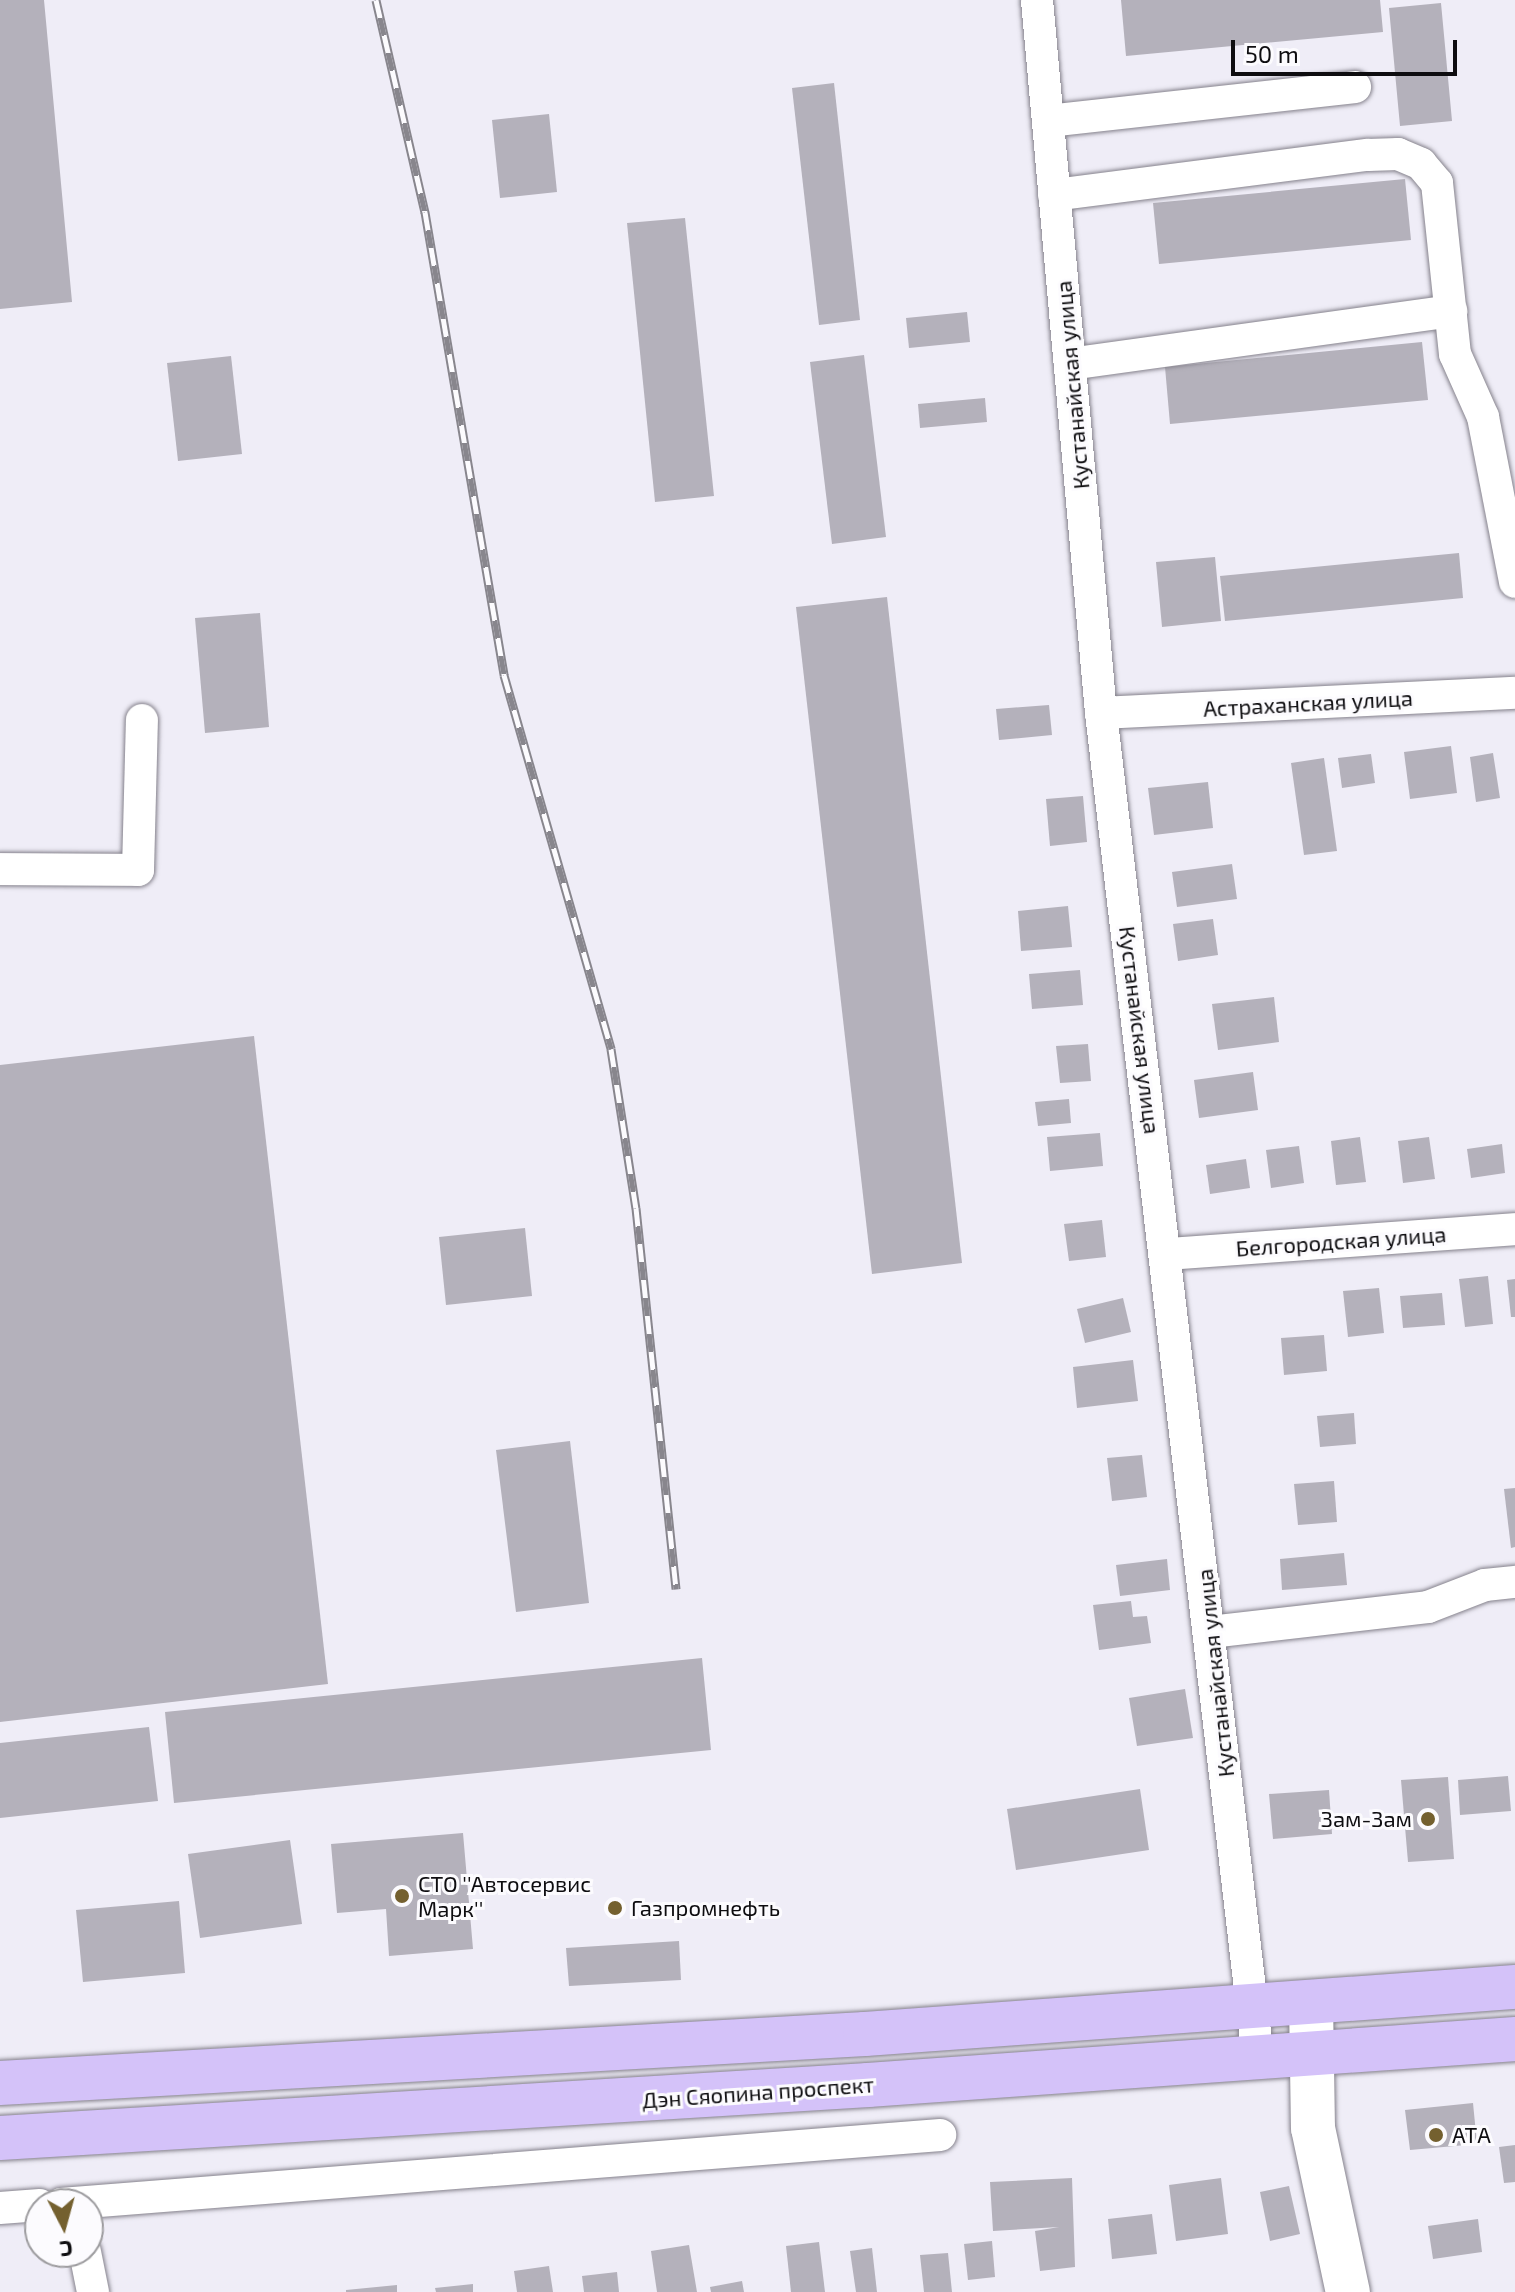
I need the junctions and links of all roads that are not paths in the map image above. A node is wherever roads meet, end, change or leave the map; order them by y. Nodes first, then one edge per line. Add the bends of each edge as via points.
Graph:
1 (1037, 0) edge
2 (1355, 87) dead end
3 (1048, 121) junction
4 (1054, 195) junction
5 (1451, 311) junction
6 (1070, 364) junction
7 (1515, 582) edge
8 (1515, 693) edge
9 (1101, 713) junction
10 (142, 720) dead end
11 (0, 869) edge
12 (1515, 1229) edge
13 (1168, 1254) junction
14 (1515, 1582) edge
15 (1210, 1632) junction
16 (1515, 1987) edge
17 (1311, 2002) junction
18 (1252, 2005) junction
19 (1515, 2039) edge
20 (1315, 2053) junction
21 (1258, 2058) junction
22 (0, 2083) edge
23 (940, 2135) dead end
24 (0, 2138) edge
25 (104, 2202) edge
26 (24, 2206) edge
27 (0, 2208) edge
28 (88, 2268) edge
29 (93, 2292) edge
30 (1348, 2292) edge

1 - 3 street, Кустанайская улица
2 - 3 street
3 - 4 street, Кустанайская улица
4 - 5 street via 1398,154 1421,164 1437,183
4 - 6 street, Кустанайская улица
5 - 6 street
5 - 7 street via 1455,354 1483,417
6 - 9 street, Кустанайская улица
8 - 9 street, Астраханская улица
9 - 13 street, Кустанайская улица
10 - 11 street via 138,870
12 - 13 street, Белгородская улица
13 - 15 street, Кустанайская улица
14 - 15 street via 1485,1585 1428,1607
15 - 18 street, Кустанайская улица
16 - 17 main road
17 - 18 main road
17 - 20 street
18 - 21 street, Кустанайская улица
18 - 22 main road via 834,2036
19 - 20 main road, Дэн Сяопина проспект
20 - 21 main road, Дэн Сяопина проспект
20 - 30 street via 1313,2128
21 - 24 main road, Дэн Сяопина проспект
23 - 25 street
26 - 27 street
28 - 29 street

